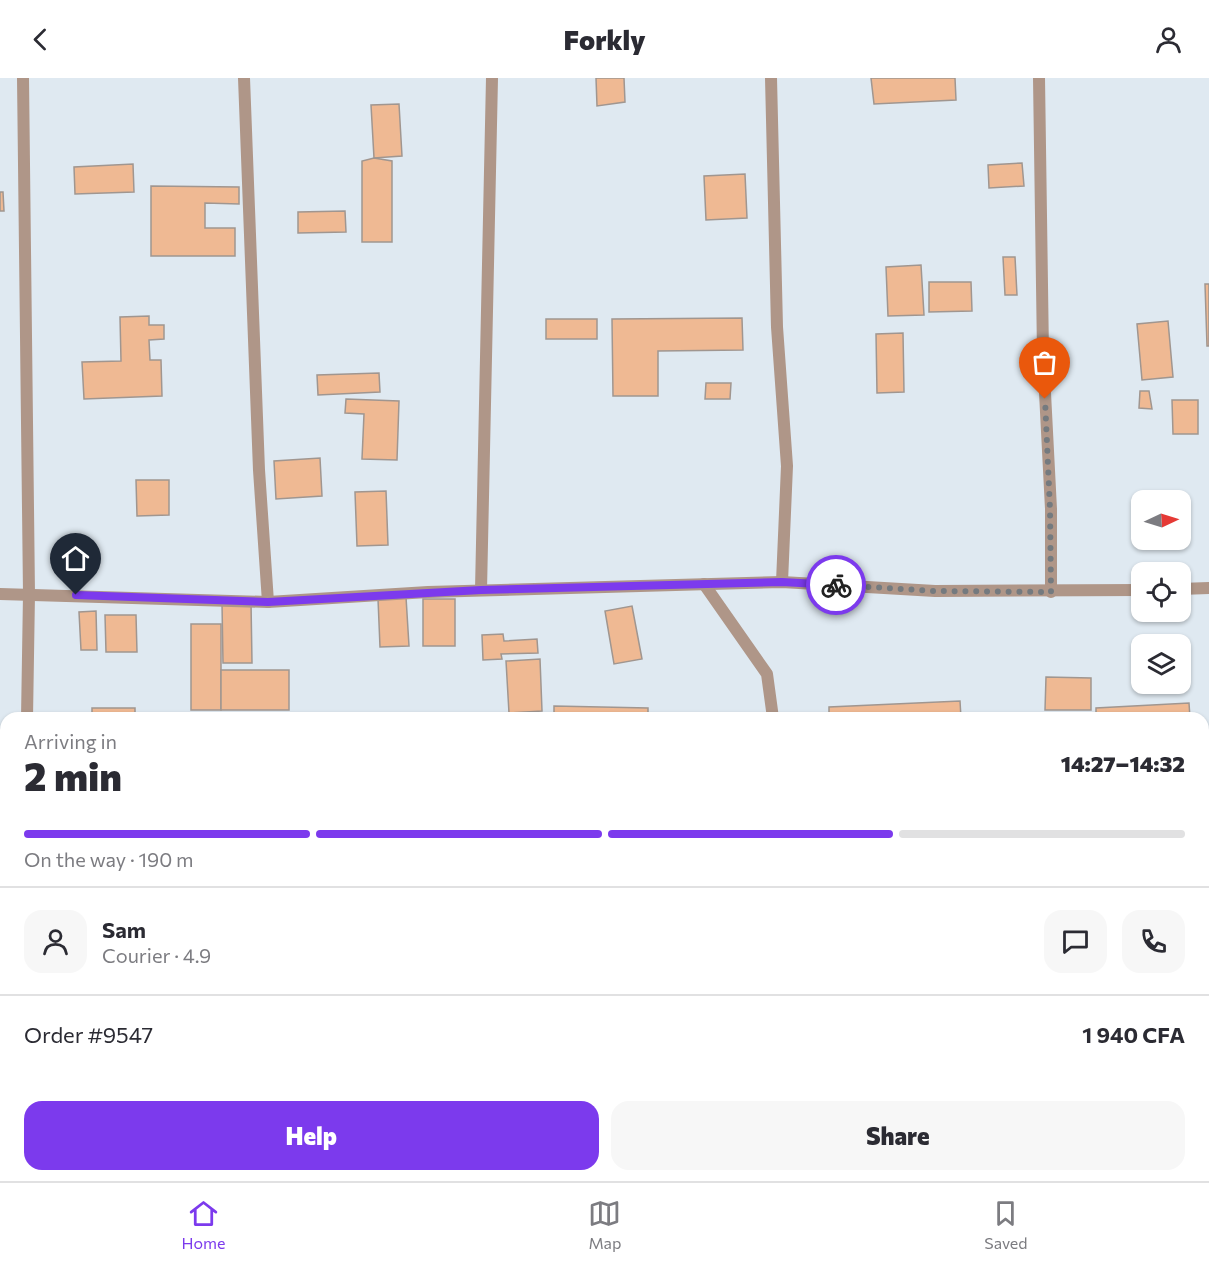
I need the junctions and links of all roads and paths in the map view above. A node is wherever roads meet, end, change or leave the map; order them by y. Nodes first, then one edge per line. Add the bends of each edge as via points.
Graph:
1 (23, 78) edge
2 (244, 78) edge
3 (492, 78) edge
4 (771, 78) edge
5 (1039, 78) edge
6 (782, 582) junction
7 (704, 584) junction
8 (1209, 588) edge
9 (1191, 589) edge
10 (481, 590) junction
11 (1131, 590) edge
12 (1051, 592) junction
13 (0, 594) edge
14 (29, 594) junction
15 (268, 602) junction
16 (27, 712) edge
17 (772, 712) edge

1 - 14 street
2 - 15 street
3 - 10 street
4 - 6 street via 777,327 787,466
5 - 12 street
6 - 7 street
6 - 12 street via 935,591
7 - 10 street
7 - 17 street via 767,674
8 - 9 street
10 - 15 street
11 - 12 street
13 - 14 street
14 - 15 street
14 - 16 street

